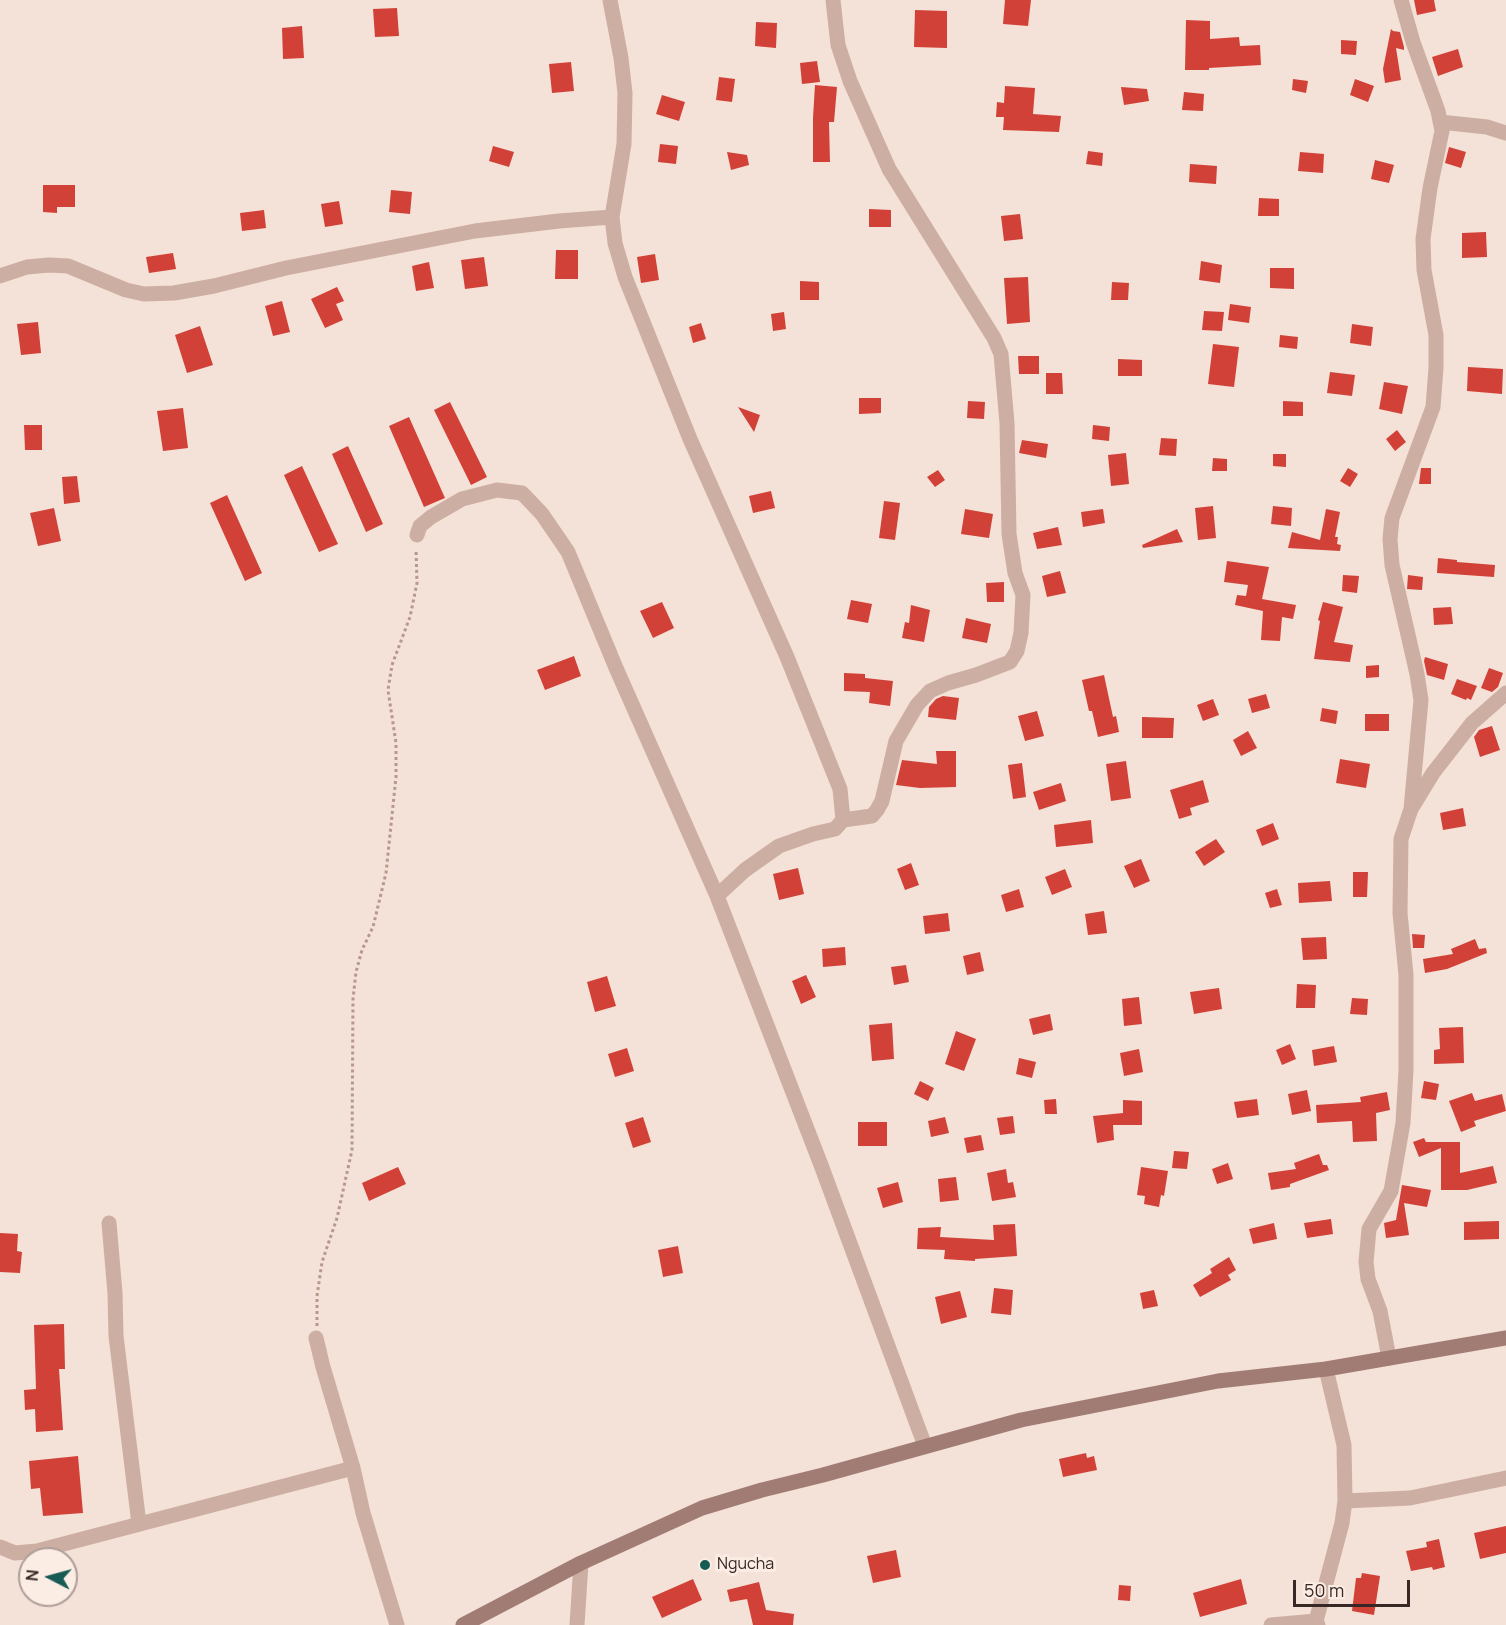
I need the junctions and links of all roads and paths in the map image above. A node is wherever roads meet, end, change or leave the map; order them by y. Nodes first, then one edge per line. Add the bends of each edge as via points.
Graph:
1 (610, 0) edge
2 (833, 0) edge
3 (1401, 0) edge
4 (1440, 122) junction
5 (1506, 133) edge
6 (612, 217) junction
7 (0, 276) edge
8 (417, 535) joint
9 (1506, 693) edge
10 (1411, 809) junction
11 (843, 820) junction
12 (717, 896) junction
13 (109, 1223) dead end
14 (316, 1338) joint
15 (1506, 1338) edge
16 (1389, 1358) junction
17 (1326, 1369) junction
18 (925, 1446) junction
19 (354, 1468) junction
20 (1506, 1478) edge
21 (1345, 1501) junction
22 (139, 1524) junction
23 (0, 1547) edge
24 (582, 1563) junction
25 (1317, 1623) edge
26 (397, 1625) edge
27 (463, 1625) edge
28 (577, 1625) edge
29 (1270, 1625) edge

1 - 6 street via 625,93 624,144
2 - 11 street via 841,54 889,169 1001,354 1009,534 1023,595 1021,633 1010,662 930,691 896,741 878,810 872,816
3 - 4 street
4 - 5 street
4 - 10 street via 1442,131 1423,239 1424,270 1436,335 1433,407 1392,518 1390,539 1421,700
6 - 7 street via 475,231 174,293 126,290 68,266 27,267
6 - 11 street via 615,243 630,288 690,439 833,770 840,789
8 - 12 street via 420,526 462,499 497,490 522,493 542,514 568,552
8 - 14 path via 417,583 388,690 396,777 386,873 373,927 356,972 352,999 352,1150 337,1218 322,1262
9 - 10 street via 1472,723
10 - 16 street via 1401,839 1400,869 1406,975 1403,1124 1391,1191 1369,1229 1366,1262
11 - 12 street via 835,829 779,846
12 - 18 street
13 - 22 street via 116,1336
14 - 19 street
15 - 16 main road
16 - 17 main road
17 - 18 main road via 1218,1382 1021,1420
17 - 21 street via 1344,1445
18 - 24 main road via 702,1508
19 - 22 street
19 - 26 street via 363,1514
20 - 21 street via 1410,1498
21 - 25 street
22 - 23 street via 37,1551 15,1553
24 - 27 main road
24 - 28 street
25 - 29 street

